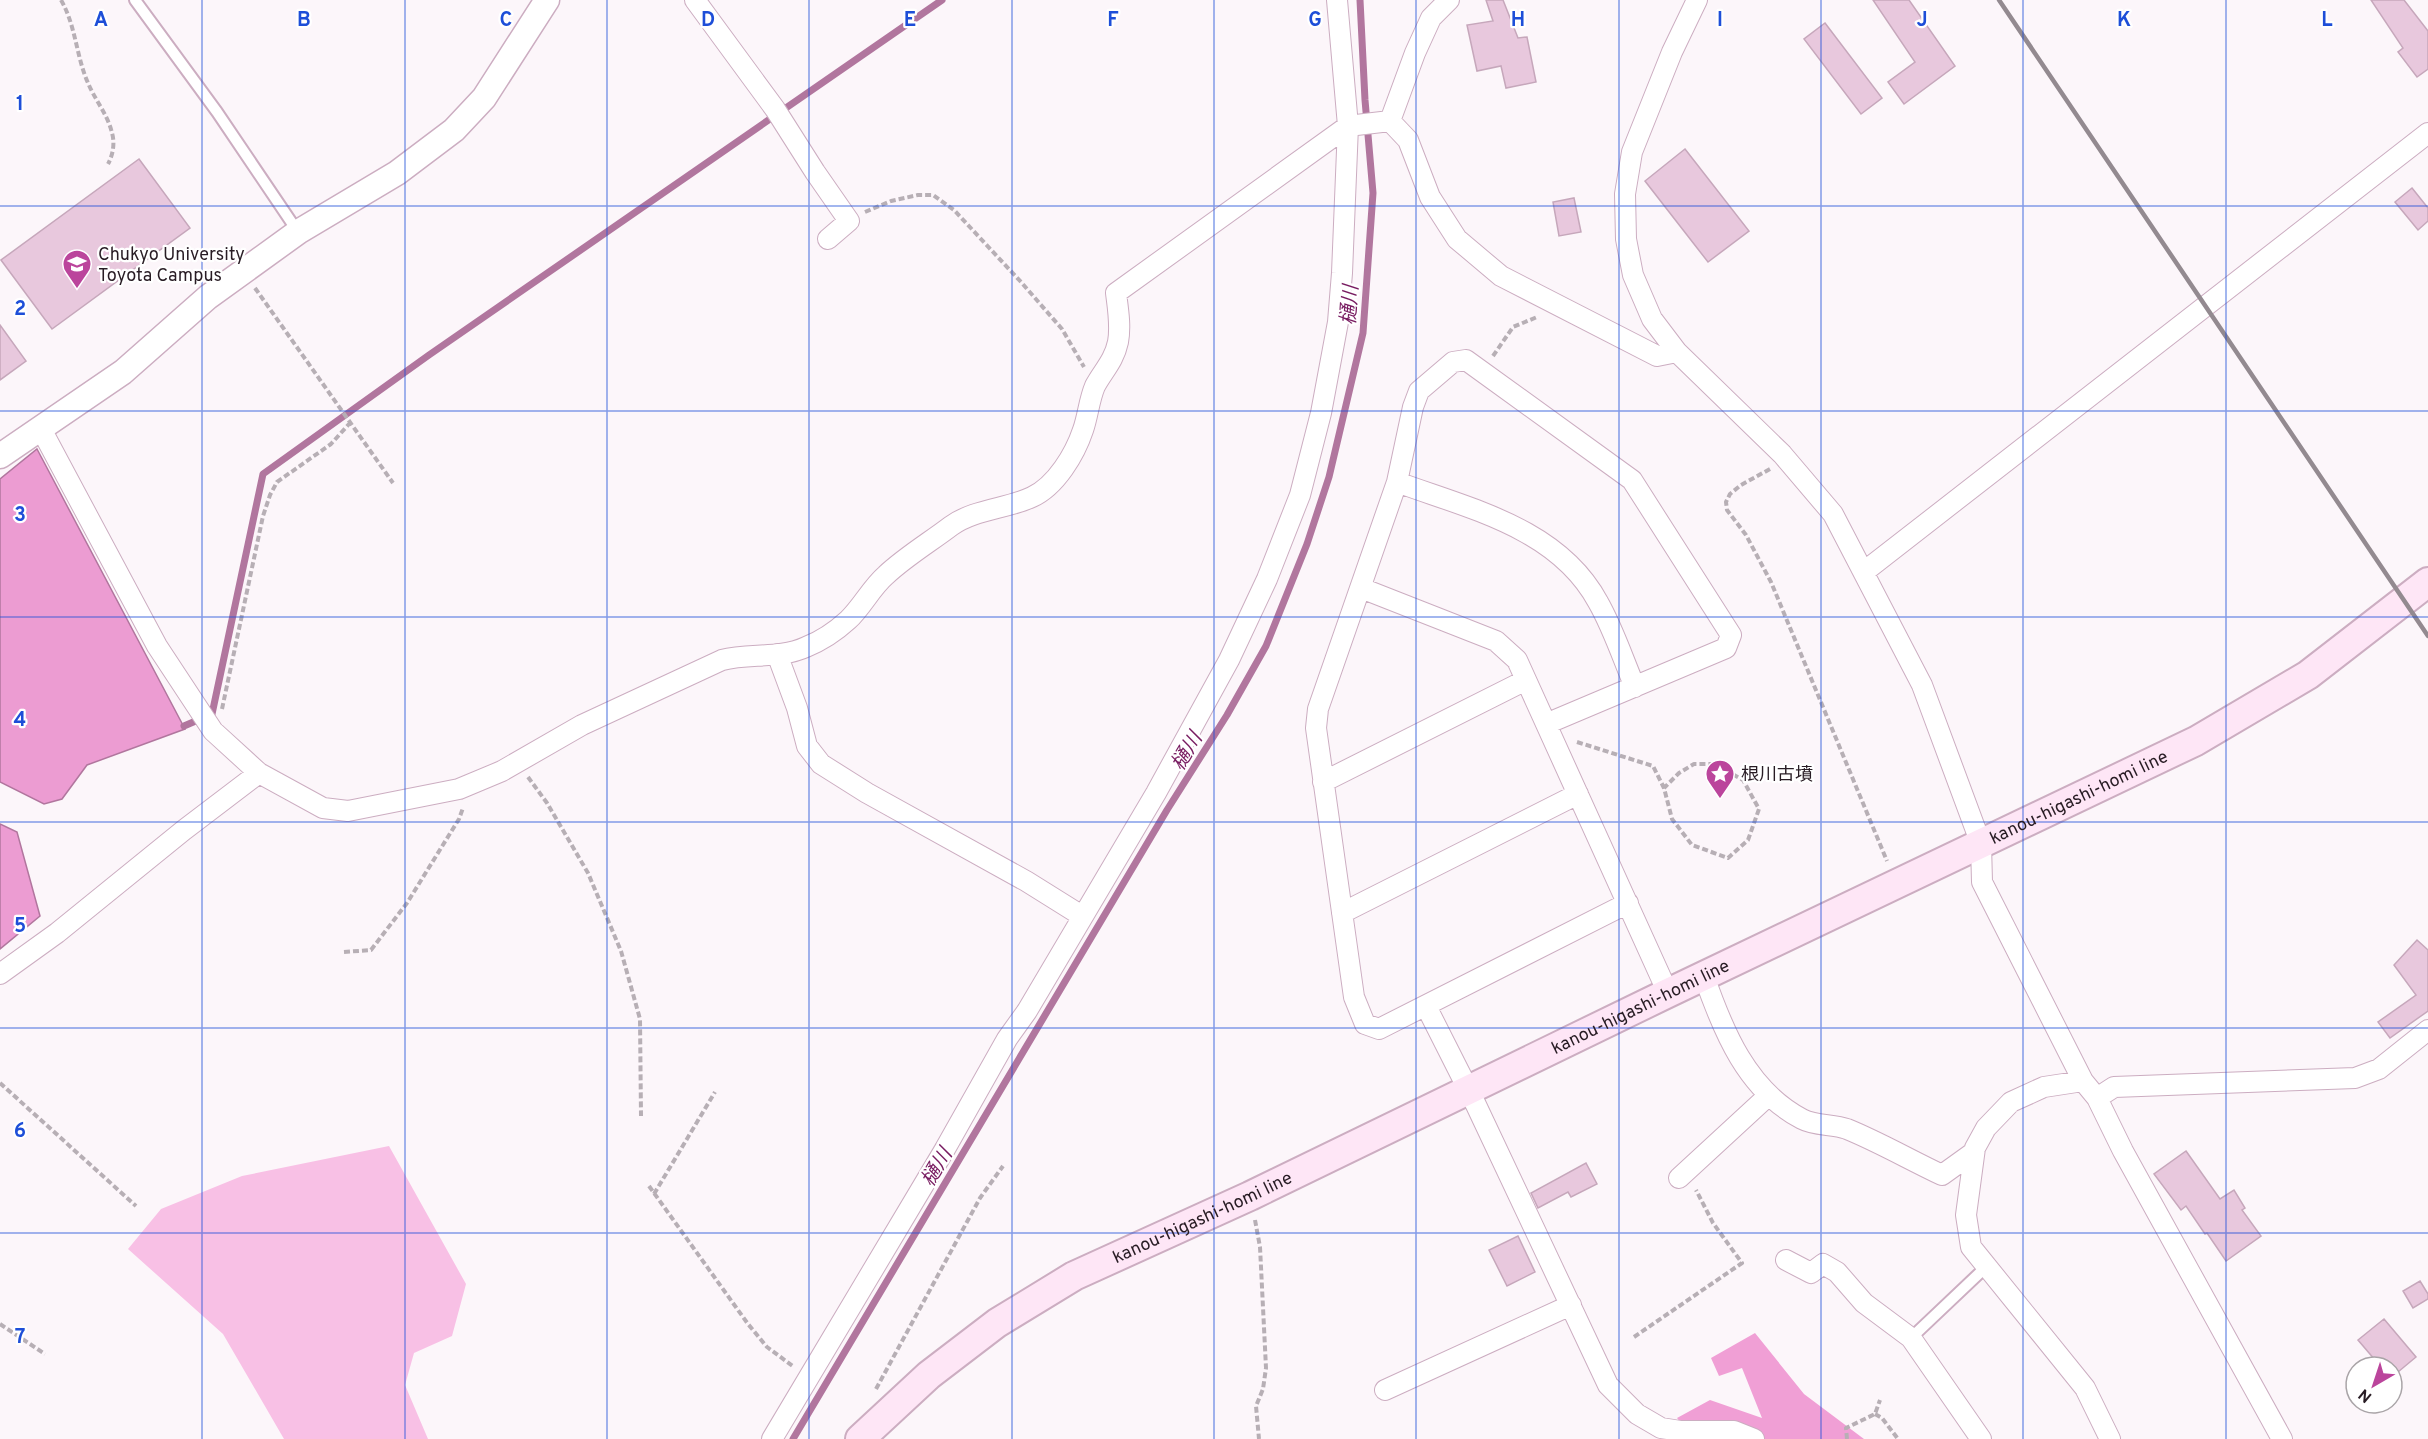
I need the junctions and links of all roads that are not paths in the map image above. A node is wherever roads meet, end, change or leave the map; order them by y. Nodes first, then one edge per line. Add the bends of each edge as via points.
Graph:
1 (135, 0) edge
2 (547, 0) edge
3 (695, 0) edge
4 (1337, 0) edge
5 (1449, 0) edge
6 (1697, 0) edge
7 (1386, 122) junction
8 (1351, 126) junction
9 (2428, 133) edge
10 (298, 232) junction
11 (828, 239) dead end
12 (1677, 352) junction
13 (40, 427) junction
14 (0, 456) edge
15 (1397, 482) junction
16 (1865, 571) junction
17 (2428, 582) edge
18 (1361, 588) junction
19 (777, 654) junction
20 (1526, 680) junction
21 (1635, 687) junction
22 (1548, 729) junction
23 (259, 773) junction
24 (1323, 782) junction
25 (1578, 794) junction
26 (1981, 844) junction
27 (1628, 903) junction
28 (1342, 914) junction
29 (1082, 915) junction
30 (0, 974) edge
31 (1704, 976) junction
32 (1668, 993) junction
33 (1426, 1006) junction
34 (2428, 1030) edge
35 (2083, 1081) junction
36 (1469, 1091) junction
37 (1768, 1096) junction
38 (2097, 1098) junction
39 (1974, 1152) junction
40 (1684, 1173) road end
41 (1786, 1260) dead end
42 (1987, 1266) junction
43 (1571, 1305) junction
44 (1911, 1338) junction
45 (1385, 1390) dead end
46 (2098, 1412) junction
47 (870, 1430) edge
48 (772, 1439) edge
49 (1754, 1439) edge
50 (1981, 1439) edge
51 (2097, 1439) edge
52 (2110, 1439) edge
53 (2282, 1439) edge

1 - 10 lane
2 - 10 street via 484,98 454,130 397,173
3 - 11 street via 775,109 849,221
4 - 8 street
5 - 7 street via 1431,18
6 - 12 street via 1646,114 1632,152 1625,194 1626,239 1633,275 1652,320
7 - 8 street
7 - 12 street via 1408,140 1430,197 1457,239 1501,276 1658,356
8 - 19 street via 1116,293 1115,352 1096,384 1074,452 1049,485 1032,497 956,523 886,574 849,620 804,649
8 - 29 street via 1338,322 1300,495 1229,660 1156,793
9 - 16 street
10 - 13 street via 208,297 123,372
12 - 16 street via 1789,463 1833,514
13 - 14 street
13 - 23 street via 157,646 213,731
15 - 18 street
15 - 21 street via 1507,523 1537,537 1563,557 1598,602
15 - 21 street via 1419,392 1453,362 1466,360 1632,480 1731,635 1726,648
16 - 26 street via 1922,685
17 - 26 main road, kanou-higashi-homi line via 2308,675 2196,741
18 - 20 street via 1496,641 1517,660
18 - 24 street via 1318,709 1316,728
19 - 23 street via 722,660 582,725 518,763 459,789 348,811 323,808
19 - 29 street via 807,746 821,764
20 - 22 street
20 - 24 street
21 - 22 street
22 - 25 street
23 - 30 street
24 - 28 street
25 - 27 street
25 - 28 street
26 - 31 main road, kanou-higashi-homi line
26 - 35 street via 1982,882
27 - 32 street
27 - 33 street
28 - 33 street via 1354,997 1365,1024 1379,1029
29 - 48 street
31 - 32 main road, kanou-higashi-homi line
31 - 37 street via 1735,1052
32 - 36 main road, kanou-higashi-homi line
33 - 36 street
34 - 38 street via 2379,1069 2355,1078 2114,1086
35 - 38 street
35 - 39 street via 2044,1087 2011,1102 1986,1128
36 - 43 street
36 - 47 main road, kanou-higashi-homi line via 1074,1276 997,1323 929,1375
37 - 39 street via 1804,1120 1845,1129 1942,1174
37 - 40 street
38 - 53 street
39 - 42 street via 1966,1215 1971,1247
41 - 44 street via 1810,1273 1823,1264 1831,1267 1864,1303
42 - 44 lane
42 - 46 street via 2085,1388
43 - 45 street
43 - 49 street via 1608,1385 1637,1414 1661,1428 1734,1431
44 - 50 street
46 - 51 street
46 - 52 street

